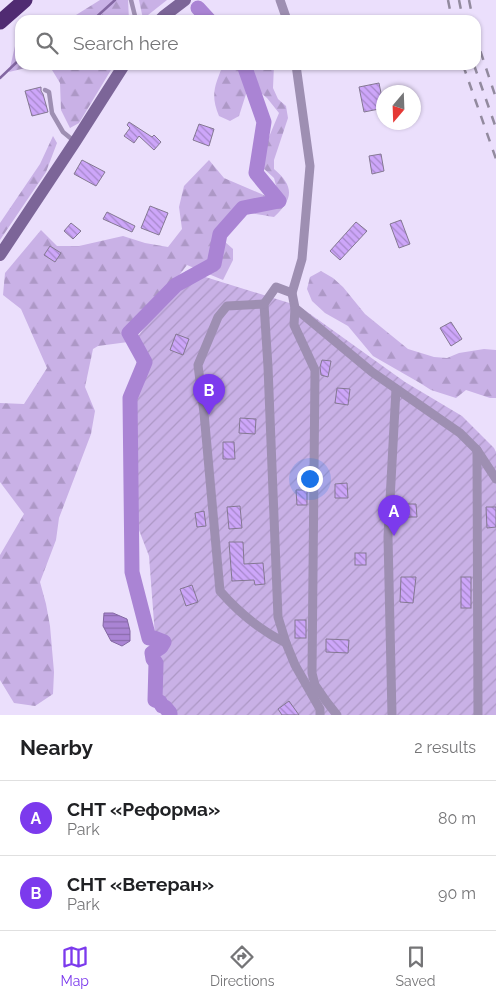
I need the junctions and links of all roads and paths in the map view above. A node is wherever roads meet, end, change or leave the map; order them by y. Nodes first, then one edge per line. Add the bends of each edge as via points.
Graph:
1 (131, 0) edge
2 (185, 0) edge
3 (280, 0) edge
4 (19, 5) edge
5 (135, 15) edge
6 (166, 15) edge
7 (285, 15) edge
8 (0, 22) edge
9 (121, 70) edge
10 (297, 70) edge
11 (46, 90) dead end
12 (75, 142) junction
13 (0, 255) edge
14 (292, 293) junction
15 (264, 304) junction
16 (295, 308) junction
17 (396, 389) junction
18 (477, 450) junction
19 (496, 479) edge
20 (286, 643) junction
21 (320, 715) edge
22 (337, 715) edge
23 (392, 715) edge
24 (478, 715) edge

1 - 5 lane
2 - 6 main road
3 - 7 street
4 - 8 highway
9 - 12 main road
10 - 14 street via 310,166 302,259
11 - 12 lane via 52,113 63,132
12 - 13 main road
14 - 15 street via 276,287
14 - 16 street
15 - 20 street via 278,617
15 - 20 street via 227,306 218,317 198,365 220,591 268,634
16 - 17 street
16 - 22 street via 294,325 315,370 312,673 315,685
17 - 18 street via 460,433
17 - 23 street via 388,537
18 - 19 street
18 - 24 street
20 - 21 street via 320,708

